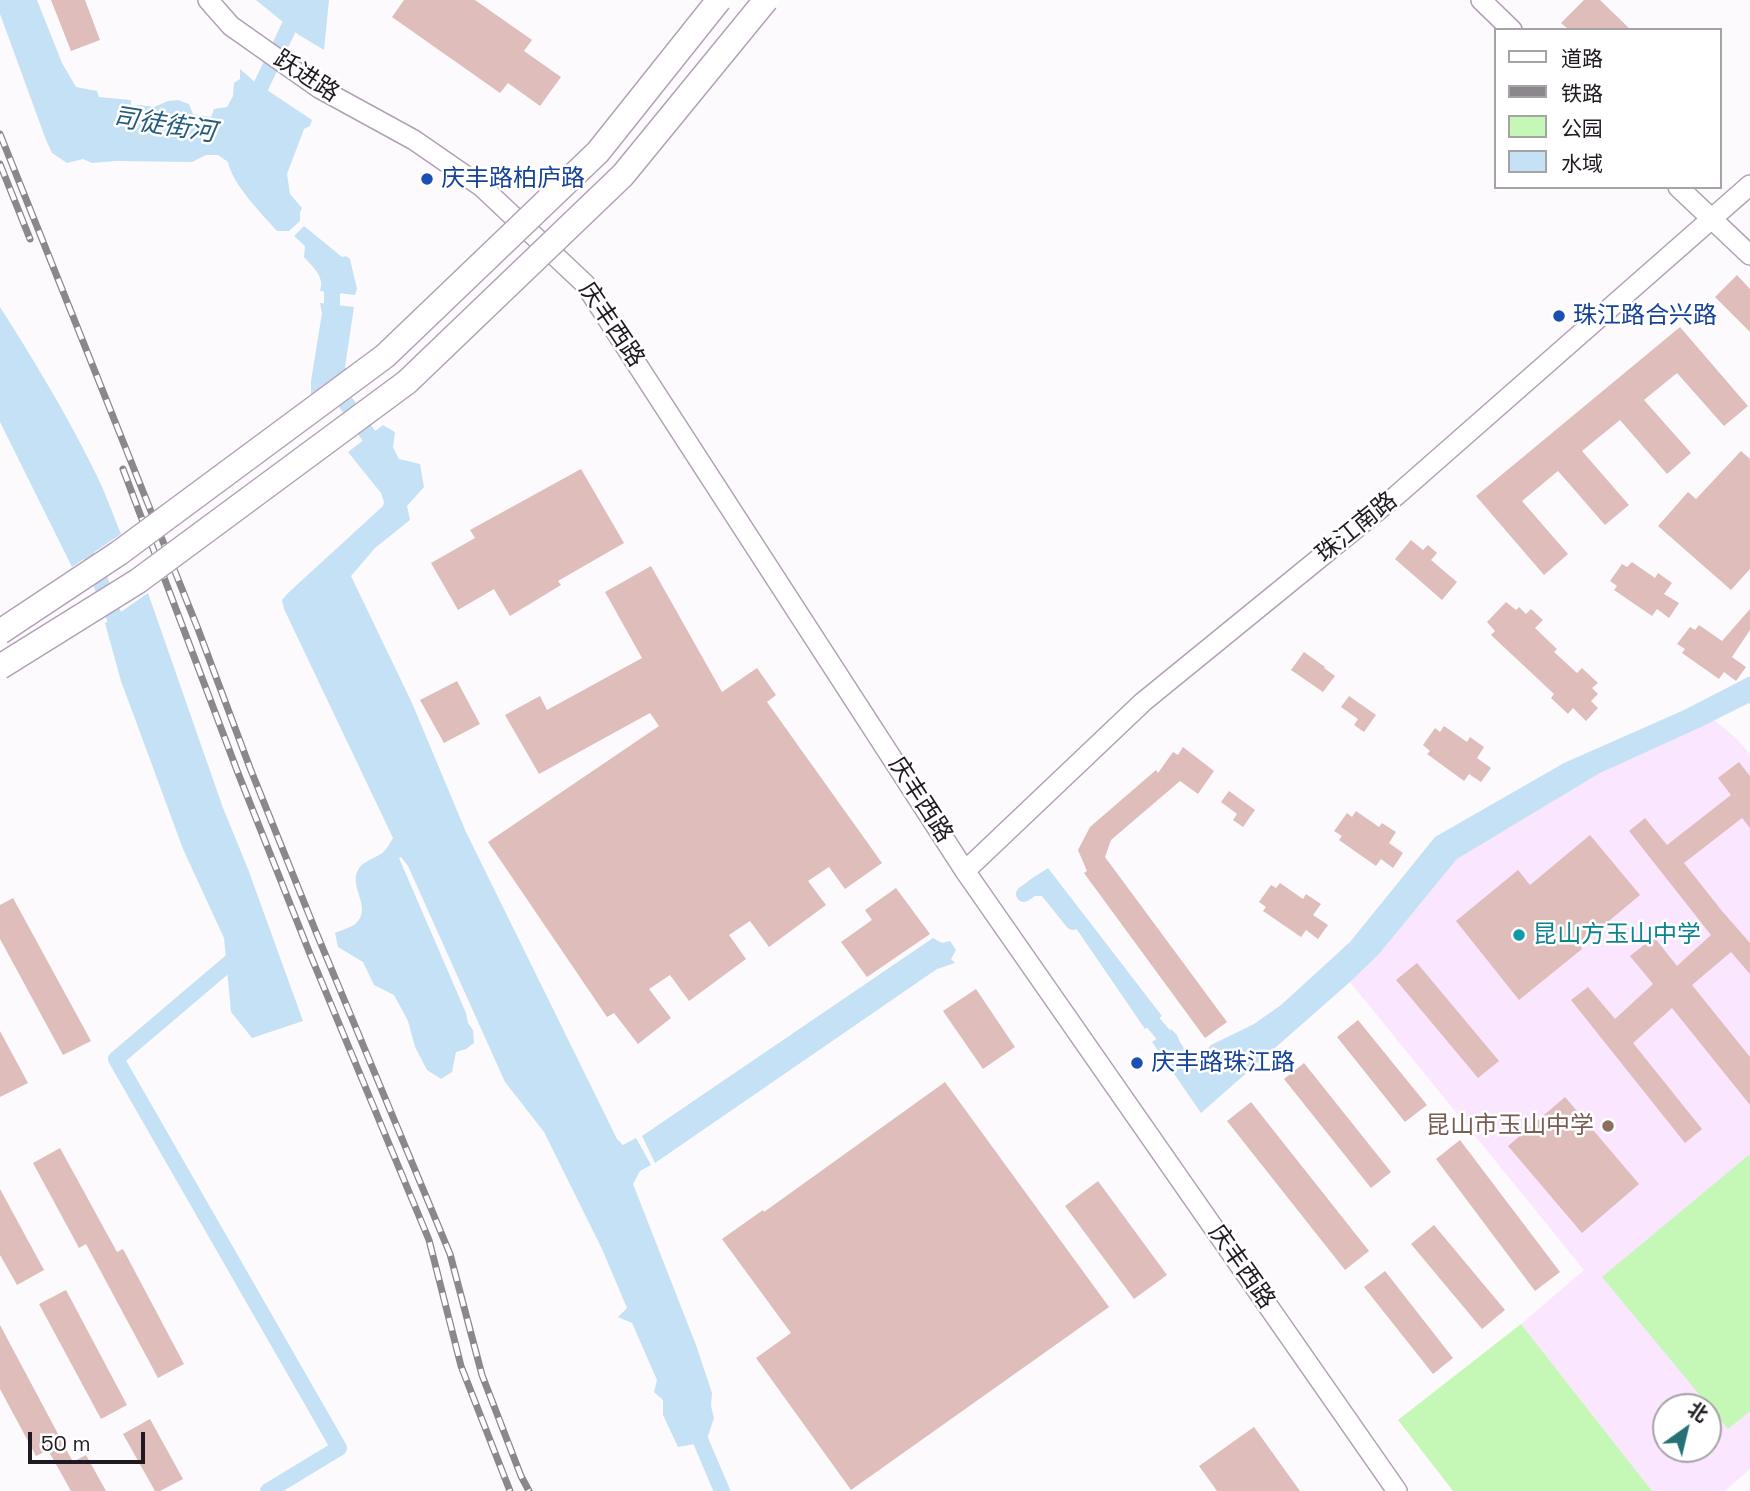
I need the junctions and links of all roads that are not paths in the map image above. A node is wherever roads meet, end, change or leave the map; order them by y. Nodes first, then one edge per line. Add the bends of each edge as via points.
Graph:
1 (208, 0) edge
2 (719, 0) edge
3 (766, 0) edge
4 (1481, 0) edge
5 (1510, 28) edge
6 (414, 140) joint
7 (1750, 185) edge
8 (1680, 189) edge
9 (1711, 218) junction
10 (1750, 255) edge
11 (0, 632) edge
12 (0, 667) edge
13 (965, 871) junction
14 (1397, 1491) edge

1 - 6 street, 跃进路 via 231,26 319,88
2 - 11 main road, bridge via 598,152 385,356 119,553
3 - 12 main road, bridge via 623,175 407,382 138,581
4 - 5 street
6 - 13 street, 庆丰西路 via 482,187 586,284
7 - 9 street, 珠江南路
8 - 9 street
9 - 10 street
9 - 13 street, 珠江南路 via 1397,495 1143,702
13 - 14 street, 庆丰西路

